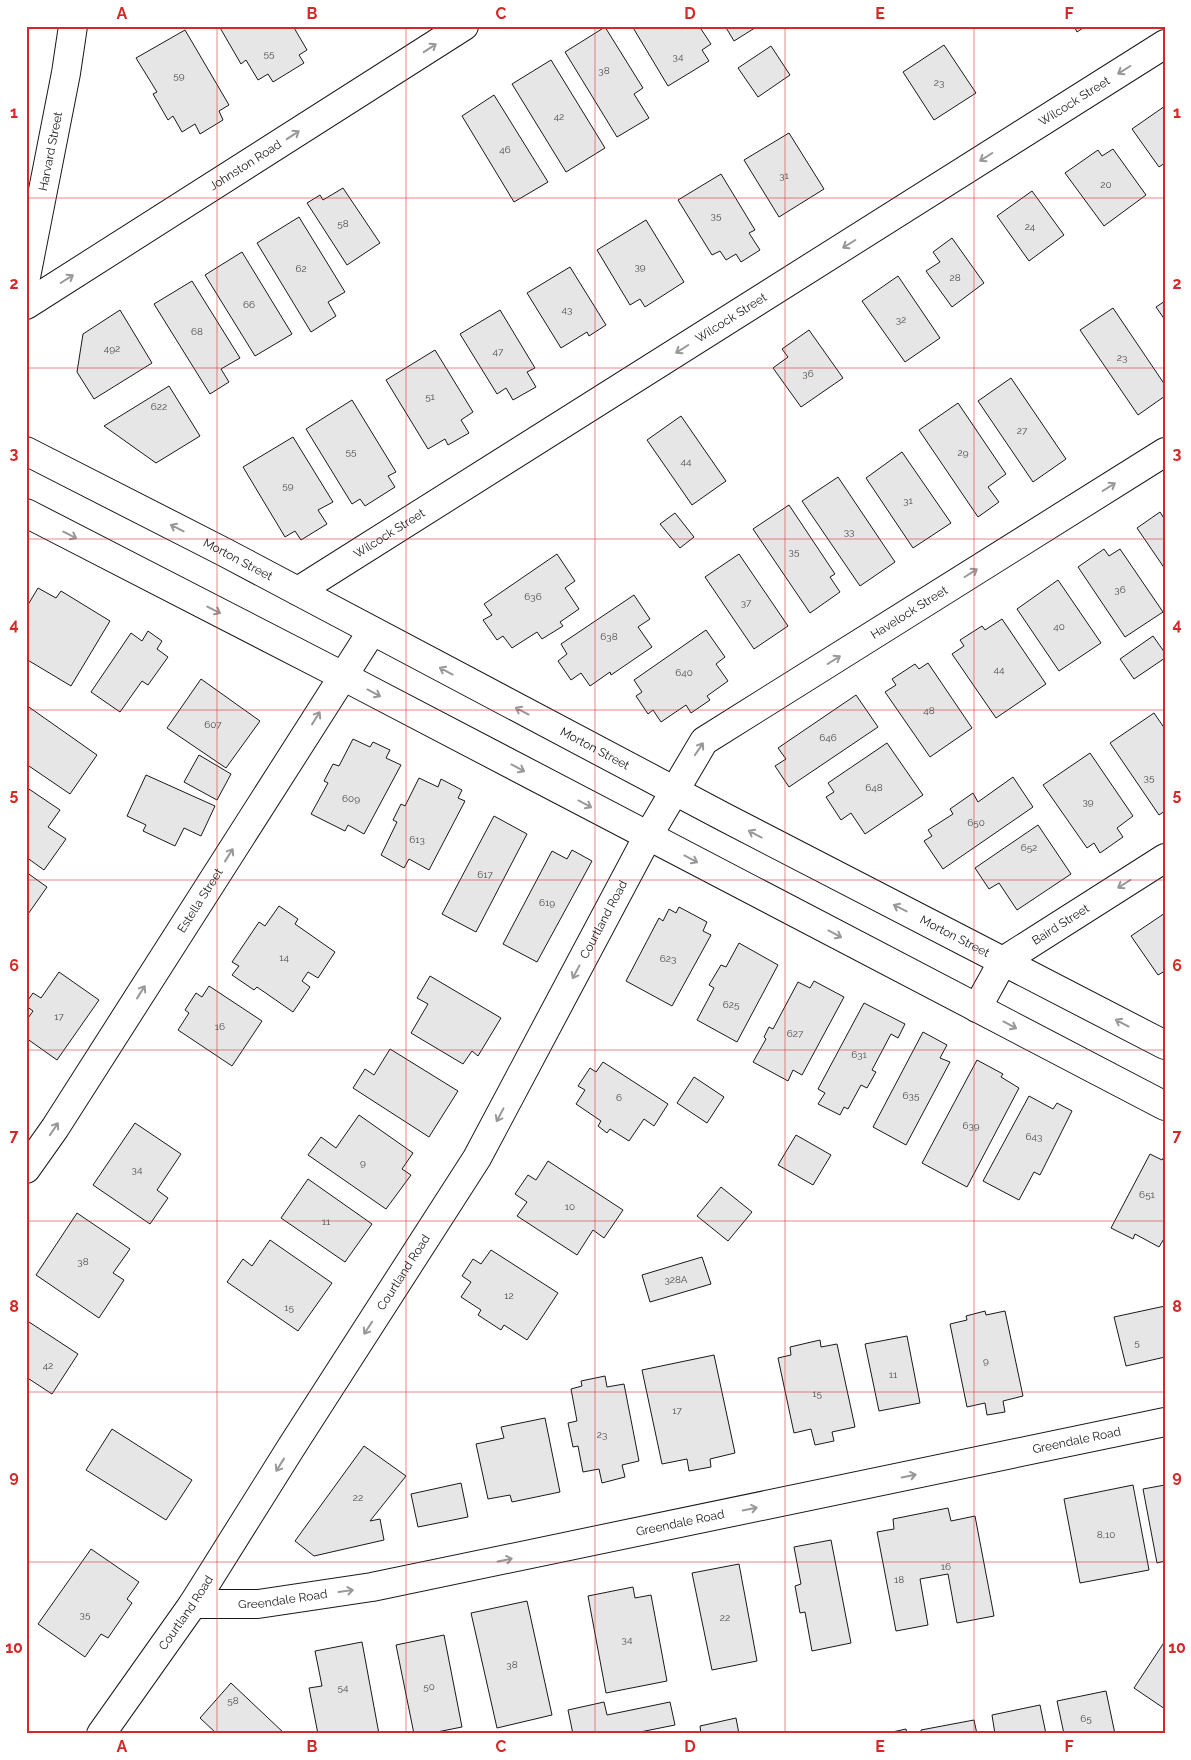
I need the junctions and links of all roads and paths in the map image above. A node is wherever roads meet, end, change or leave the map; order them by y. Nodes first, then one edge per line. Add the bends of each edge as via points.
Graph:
1 (72, 26) edge
2 (464, 26) edge
3 (1165, 44) edge
4 (26, 276) edge
5 (26, 305) edge
6 (26, 451) edge
7 (1165, 452) edge
8 (26, 513) edge
9 (298, 591) junction
10 (372, 631) junction
11 (343, 676) junction
12 (674, 791) junction
13 (648, 836) junction
14 (1165, 858) edge
15 (1003, 961) junction
16 (977, 1008) junction
17 (1165, 1046) edge
18 (1165, 1106) edge
19 (26, 1169) edge
20 (1165, 1422) edge
21 (193, 1604) junction
22 (101, 1734) edge

1 - 4 main road, Harvard Street via 66,73
5 -> 2 main road, Johnston Road
3 -> 9 main road, Wilcock Street
9 -> 6 main road, Morton Street
12 -> 7 main road, Havelock Street via 704,741
8 -> 11 main road
9 - 10 main road, Morton Street
10 - 11 main road, Estella Street
12 -> 10 main road, Morton Street
11 -> 13 main road
19 -> 11 main road, Estella Street
12 - 13 main road, Courtland Road
15 -> 12 main road, Morton Street
13 -> 16 main road
13 -> 21 main road, Courtland Road via 477,1158
14 -> 15 main road, Baird Street
15 - 16 main road, Baird Street
17 -> 15 main road, Morton Street
16 -> 18 main road
21 -> 20 main road, Greendale Road via 258,1604 372,1587
21 - 22 main road, Courtland Road

